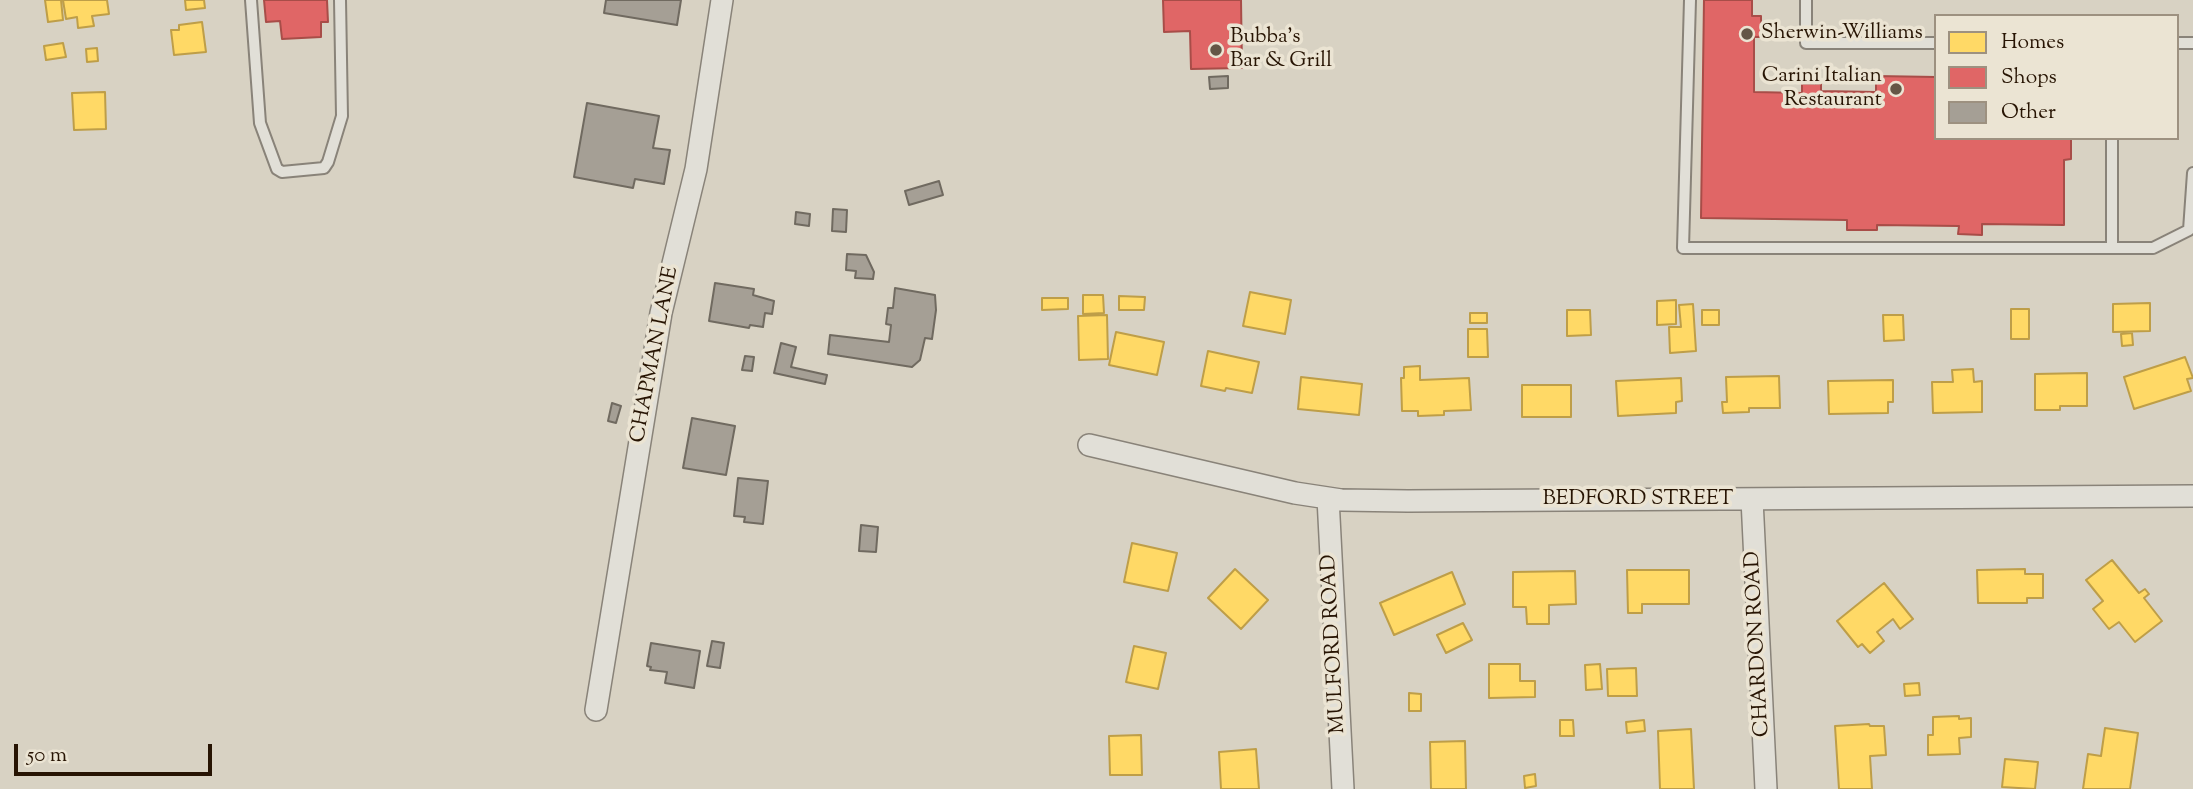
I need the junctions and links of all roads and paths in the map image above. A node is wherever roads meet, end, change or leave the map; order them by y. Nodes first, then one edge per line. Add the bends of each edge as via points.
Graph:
1 (251, 0) edge
2 (340, 0) edge
3 (722, 0) edge
4 (1690, 0) edge
5 (1806, 0) edge
6 (1934, 43) edge
7 (2112, 140) edge
8 (2193, 173) edge
9 (2112, 248) junction
10 (1089, 445) dead end
11 (2193, 496) edge
12 (1328, 498) junction
13 (1752, 499) junction
14 (596, 710) dead end
15 (1343, 789) edge
16 (1766, 789) edge

1 - 2 lane via 260,123 282,173 324,168 328,162 342,116
3 - 14 street, CHAPMAN LANE via 696,169 661,313
4 - 9 lane via 1683,248
5 - 6 lane via 1806,43
7 - 9 lane
8 - 9 lane via 2189,230 2153,248
10 - 12 street, BEDFORD STREET
11 - 13 street, BEDFORD STREET
12 - 13 street, BEDFORD STREET
12 - 15 street, MULFORD ROAD
13 - 16 street, CHARDON ROAD

